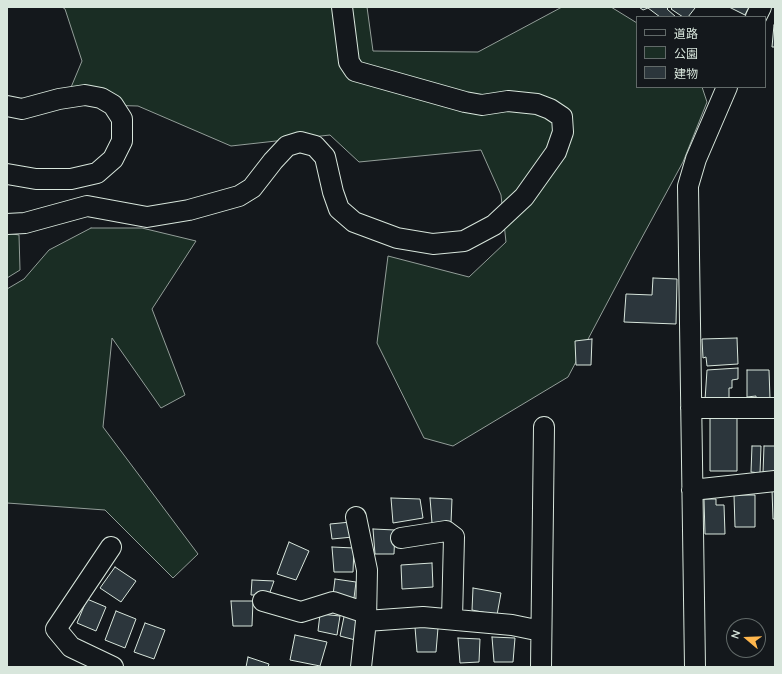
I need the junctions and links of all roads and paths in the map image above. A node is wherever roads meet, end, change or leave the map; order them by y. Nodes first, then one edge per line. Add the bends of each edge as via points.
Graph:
1 (342, 7) edge
2 (761, 7) edge
3 (756, 16) edge
4 (727, 88) edge
5 (7, 106) edge
6 (7, 174) edge
7 (7, 224) edge
8 (691, 408) junction
9 (775, 408) edge
10 (544, 428) dead end
11 (775, 481) edge
12 (692, 490) junction
13 (356, 517) dead end
14 (401, 538) dead end
15 (111, 547) dead end
16 (263, 601) dead end
17 (366, 617) junction
18 (452, 619) junction
19 (541, 631) junction
20 (113, 667) edge
21 (361, 667) edge
22 (541, 667) edge
23 (695, 667) edge

1 - 7 street via 349,62 355,71 465,102 482,105 508,101 537,104 562,117 563,132 556,152 524,197 494,225 464,240 433,244 397,238 354,222 339,209 332,192 325,157 315,146 300,142 286,146 252,188 239,196 189,210 147,217 87,206 25,224
2 - 3 street
4 - 8 street via 696,159 688,186
5 - 6 street via 22,110 59,99 85,95 101,98 114,105 122,118 122,141 113,160 97,173 71,179 36,179
8 - 9 street
8 - 12 street
10 - 19 street
11 - 12 street
12 - 23 street
13 - 17 street via 367,570
14 - 18 street via 446,532 454,537
15 - 20 street via 56,629 71,648
16 - 17 street via 301,612 332,602
17 - 18 street via 423,616
17 - 21 street
18 - 19 street via 512,625
19 - 22 street

